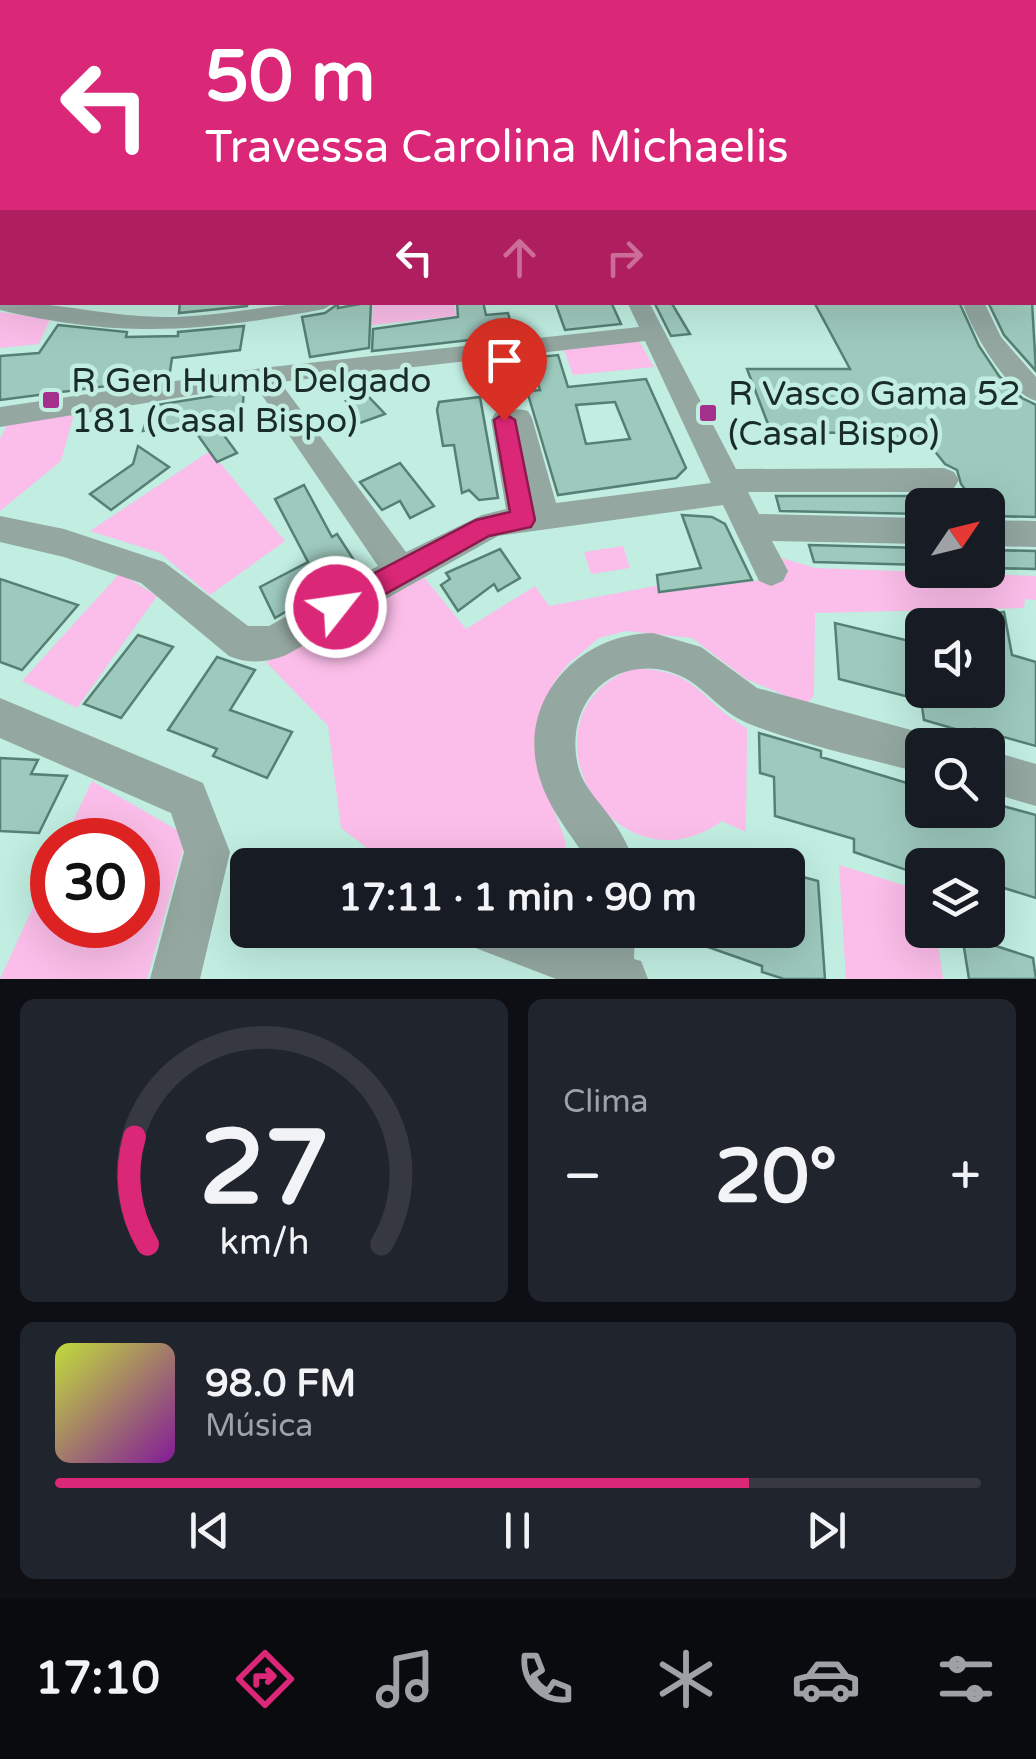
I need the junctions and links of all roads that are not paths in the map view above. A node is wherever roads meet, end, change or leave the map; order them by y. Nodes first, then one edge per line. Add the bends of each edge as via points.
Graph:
1 (16, 305) edge
2 (306, 305) edge
3 (639, 305) edge
4 (975, 305) edge
5 (650, 333) junction
6 (994, 348) junction
7 (1036, 357) edge
8 (262, 376) junction
9 (1036, 392) edge
10 (0, 417) edge
11 (944, 480) dead end
12 (728, 487) junction
13 (748, 527) junction
14 (0, 530) edge
15 (905, 531) edge
16 (1005, 533) edge
17 (1036, 534) edge
18 (400, 571) junction
19 (770, 571) dead end
20 (0, 718) edge
21 (905, 748) edge
22 (1005, 776) edge
23 (1036, 784) edge
24 (605, 848) edge
25 (563, 948) edge
26 (615, 961) edge
27 (175, 979) edge

1 - 2 street via 167,324
3 - 5 street
4 - 6 street
5 - 8 street
5 - 12 street
6 - 7 street
6 - 9 street
8 - 10 street
8 - 18 street
11 - 12 street
12 - 13 street
12 - 18 street via 484,527
13 - 15 street
13 - 19 street
14 - 18 street via 152,572 242,644 273,643
16 - 17 street
20 - 27 street via 188,798 207,852
21 - 24 street via 747,704 686,659 662,651 619,653 579,679 555,737 562,786
22 - 23 street
25 - 26 street

